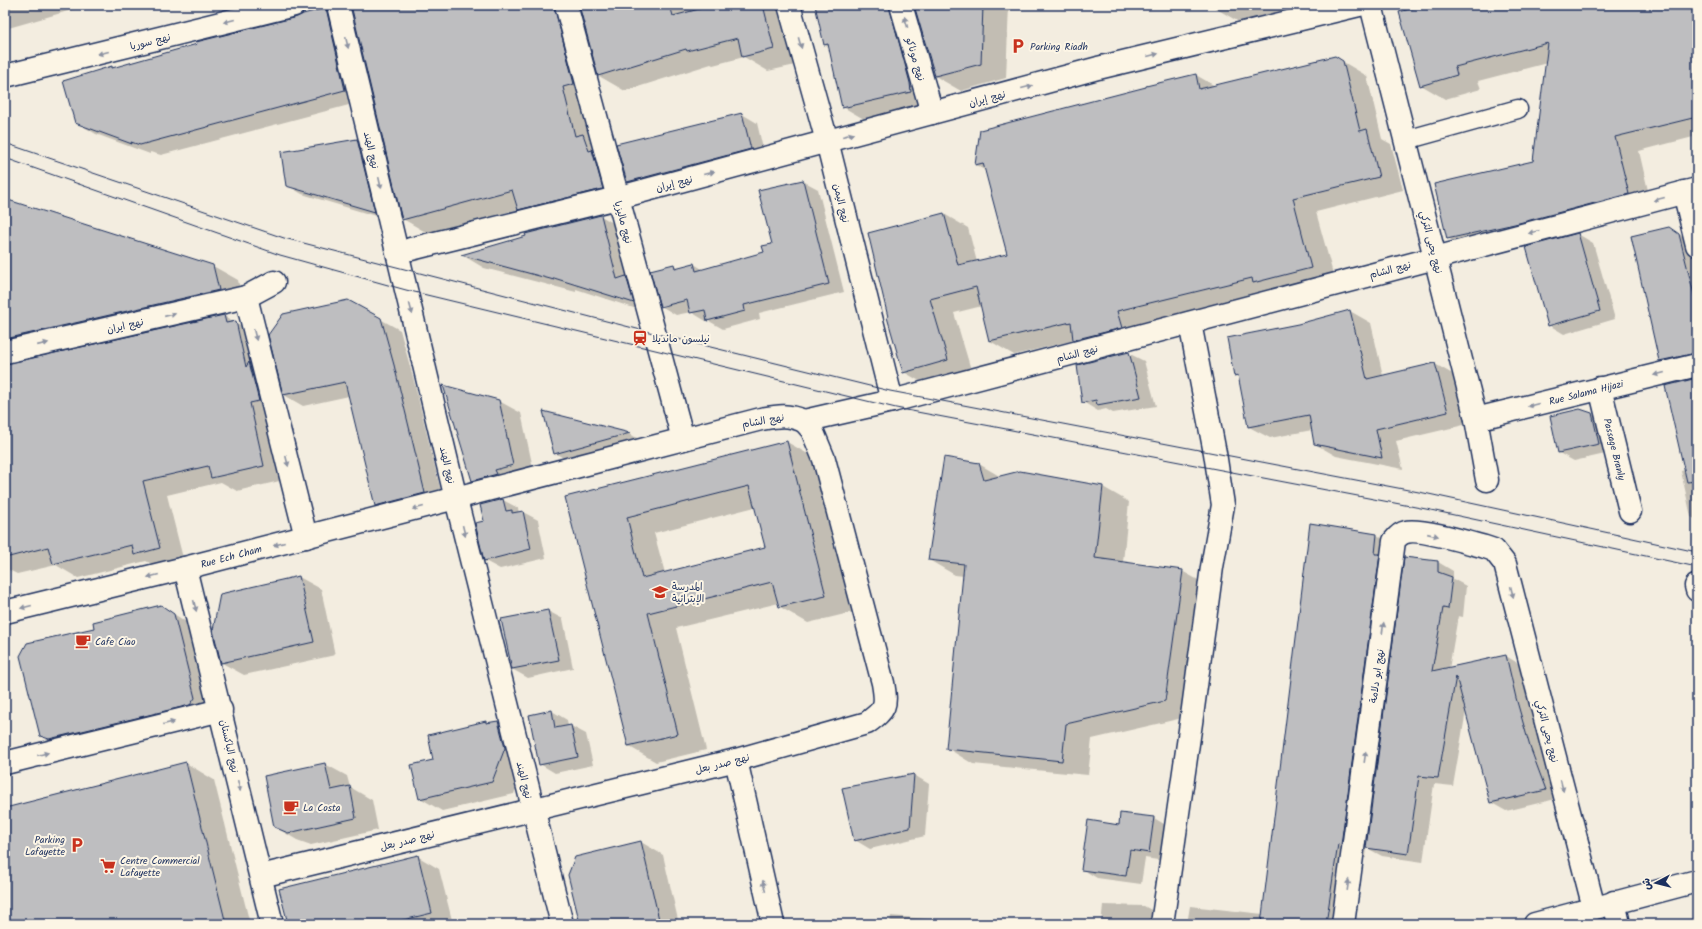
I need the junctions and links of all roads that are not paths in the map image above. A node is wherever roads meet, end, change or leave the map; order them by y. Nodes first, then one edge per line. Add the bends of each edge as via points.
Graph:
1 (294, 5) edge
2 (338, 5) edge
3 (566, 5) edge
4 (789, 5) edge
5 (901, 5) edge
6 (1359, 5) edge
7 (1371, 5) edge
8 (5, 76) edge
9 (1518, 109) dead end
10 (932, 113) junction
11 (1406, 140) junction
12 (827, 141) junction
13 (1690, 190) edge
14 (617, 198) junction
15 (1697, 245) edge
16 (411, 250) dead end
17 (1436, 257) junction
18 (274, 282) dead end
19 (246, 298) junction
20 (1190, 323) junction
21 (5, 352) edge
22 (1697, 365) edge
23 (1600, 388) junction
24 (892, 401) junction
25 (1476, 419) junction
26 (804, 421) junction
27 (683, 440) junction
28 (1487, 480) dead end
29 (456, 499) junction
30 (1630, 511) dead end
31 (306, 537) junction
32 (1499, 556) joint
33 (185, 568) junction
34 (5, 612) edge
35 (221, 710) junction
36 (736, 760) junction
37 (5, 761) edge
38 (532, 810) junction
39 (261, 876) junction
40 (1697, 881) edge
41 (1604, 905) junction
42 (272, 924) edge
43 (562, 924) edge
44 (773, 924) edge
45 (1162, 924) edge
46 (1342, 924) edge
47 (1535, 924) edge
48 (1619, 924) edge

1 -> 8 street, نهج سوريا
2 -> 29 street, نهج الهند
3 - 14 street, نهج ماليزيا
4 -> 12 street, نهج اليمن
10 -> 5 street, نهج موناكو
10 -> 6 street, نهج إيران via 1098,68
7 - 11 street, نهج يحيى التركي
9 - 11 lane
12 -> 10 street, نهج إيران
11 - 17 street, نهج يحيى التركي
14 -> 12 street, نهج إيران
12 - 24 street, نهج اليمن
13 - 15 street
13 -> 17 street, نهج الشام
14 - 16 street, نهج إيران
14 - 27 street, نهج ماليزيا
17 - 20 street, نهج الشام
17 - 25 street, نهج يحيى التركي
18 - 19 street, نهج ايران
21 -> 19 street, نهج ايران
19 -> 31 street
20 - 24 street, نهج الشام
20 - 45 street via 1215,453 1222,505
22 -> 23 street, Rue Salama Hijazi
23 -> 25 street, Rue Salama Hijazi
23 - 30 street, Passage Branly
24 - 26 street, نهج الشام
25 - 28 street, نهج يحيى التركي
26 - 27 street, نهج الشام via 792,416 780,416
26 - 36 street, نهج صدر بعل via 812,430 824,459 886,702 879,714 868,723
27 - 29 street, نهج الشام
29 -> 31 street, Rue Ech Cham
29 -> 38 street, نهج الهند
31 -> 33 street, Rue Ech Cham
32 -> 41 street, نهج يحيى التركي via 1505,564
46 -> 32 street, نهج ابو دلامة via 1394,541 1406,532 1420,532 1485,547 1494,550
33 -> 34 street, Rue Ech Cham
33 -> 35 street, نهج الباكستان
37 -> 35 street
35 -> 39 street, نهج الباكستان
36 - 38 street, نهج صدر بعل
44 -> 36 street
38 - 39 street, نهج صدر بعل
38 - 43 street, نهج الهند
39 - 42 street, نهج الباكستان
40 - 41 street
41 - 47 street
41 - 48 street, نهج يحيى التركي

